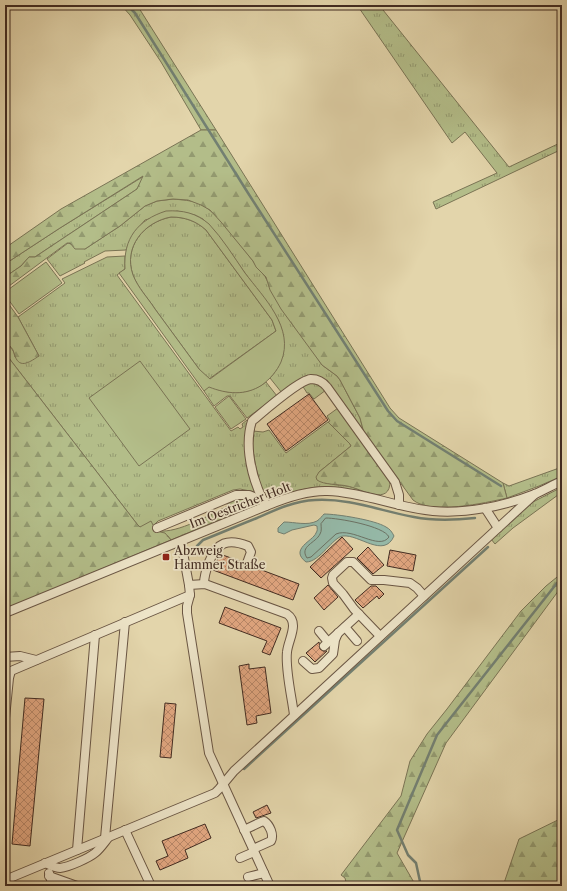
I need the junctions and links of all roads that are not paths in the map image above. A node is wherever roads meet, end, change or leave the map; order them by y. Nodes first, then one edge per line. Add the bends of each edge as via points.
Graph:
1 (562, 481) edge
2 (535, 494) junction
3 (265, 503) junction
4 (399, 505) junction
5 (485, 508) junction
6 (157, 528) dead end
7 (498, 528) junction
8 (181, 542) junction
9 (247, 563) dead end
10 (204, 584) junction
11 (189, 586) junction
12 (190, 595) junction
13 (424, 596) junction
14 (5, 613) edge
15 (359, 614) junction
16 (125, 622) junction
17 (345, 627) junction
18 (318, 631) dead end
19 (338, 633) junction
20 (95, 635) junction
21 (380, 636) junction
22 (357, 641) dead end
23 (5, 657) edge
24 (36, 660) junction
25 (303, 661) dead end
26 (294, 715) junction
27 (5, 718) edge
28 (223, 784) junction
29 (125, 830) junction
30 (244, 830) junction
31 (107, 838) junction
32 (77, 850) junction
33 (254, 851) junction
34 (240, 858) dead end
35 (45, 863) junction
36 (264, 873) junction
37 (50, 876) junction
38 (248, 877) dead end
39 (5, 880) edge
40 (53, 886) edge
41 (77, 886) edge
42 (151, 886) edge
43 (270, 886) edge

1 - 2 street, Im Oestricher Holt
2 - 5 street, Im Oestricher Holt
2 - 7 street
3 - 4 street, Im Oestricher Holt via 327,491
3 - 4 street via 258,488 250,457 249,438 252,421 310,379 328,387 395,482
3 - 6 street via 249,495 236,495
3 - 8 street, Im Oestricher Holt
4 - 5 street, Im Oestricher Holt via 435,511
5 - 7 street
7 - 13 street
8 - 11 street
8 - 14 street, Im Oestricher Holt
9 - 10 street via 251,552 248,546 232,541 223,544 212,554 205,572
10 - 11 street
10 - 26 street via 290,616 294,626 287,650 287,661
11 - 12 street
12 - 16 street
12 - 28 street via 187,613 207,744 211,760
13 - 15 street via 410,584 370,580 349,561 333,575 332,580
13 - 21 street
15 - 17 street
15 - 21 street
16 - 20 street
16 - 31 street
17 - 19 street
17 - 22 street
18 - 19 street via 326,644
19 - 25 street via 333,654 319,668 312,669
20 - 24 street
20 - 32 street
21 - 26 street
23 - 24 street via 20,656
24 - 27 street via 9,673
26 - 28 street via 229,775
28 - 29 street via 214,793
28 - 30 street
29 - 31 street
29 - 42 street
30 - 33 street
30 - 33 street via 264,821 268,824 272,834 271,841
31 - 32 street
31 - 35 street via 91,856 68,866 60,868
32 - 35 street
33 - 34 street
33 - 36 street
35 - 37 street
35 - 39 street
36 - 38 street
36 - 43 street
37 - 40 street
37 - 41 street

